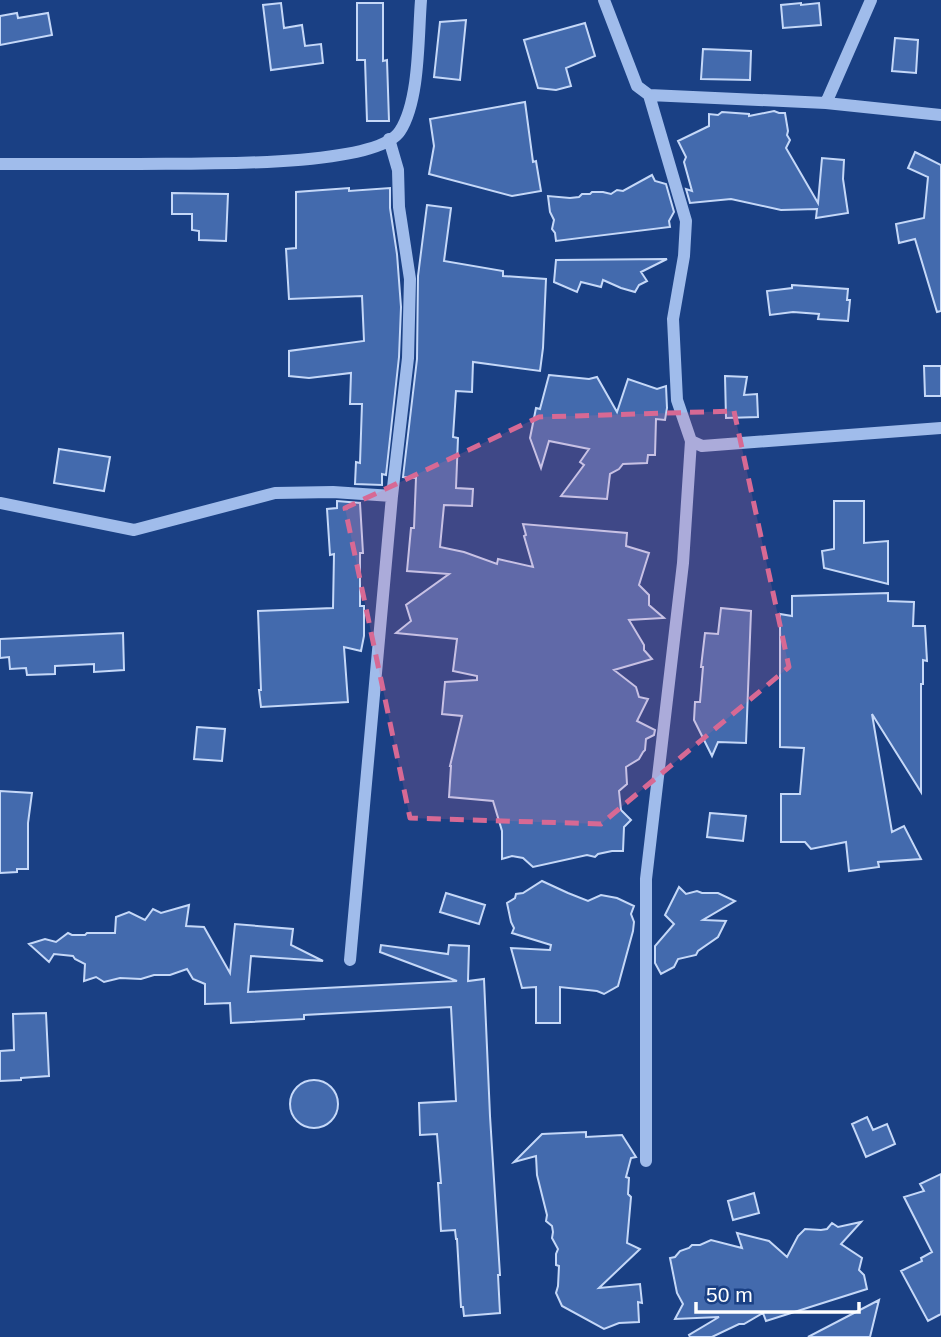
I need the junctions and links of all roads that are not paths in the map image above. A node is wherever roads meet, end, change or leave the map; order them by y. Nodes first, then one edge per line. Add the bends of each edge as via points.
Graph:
1 (421, 0) edge
2 (604, 0) edge
3 (871, 0) edge
4 (649, 95) junction
5 (826, 103) junction
6 (941, 115) edge
7 (389, 139) junction
8 (0, 164) edge
9 (941, 428) edge
10 (691, 441) junction
11 (392, 496) junction
12 (0, 503) edge
13 (350, 960) dead end
14 (646, 1161) dead end

1 - 7 street via 414,98 399,133
2 - 4 street via 638,86
3 - 5 street
4 - 5 street
4 - 10 street via 687,221 673,318 677,400
5 - 6 street
7 - 8 street via 377,147 340,155 258,163
7 - 11 street via 398,170 410,279 408,358
9 - 10 street via 702,446
10 - 14 street via 683,563 646,879
11 - 12 street via 275,494 134,530
11 - 13 street

